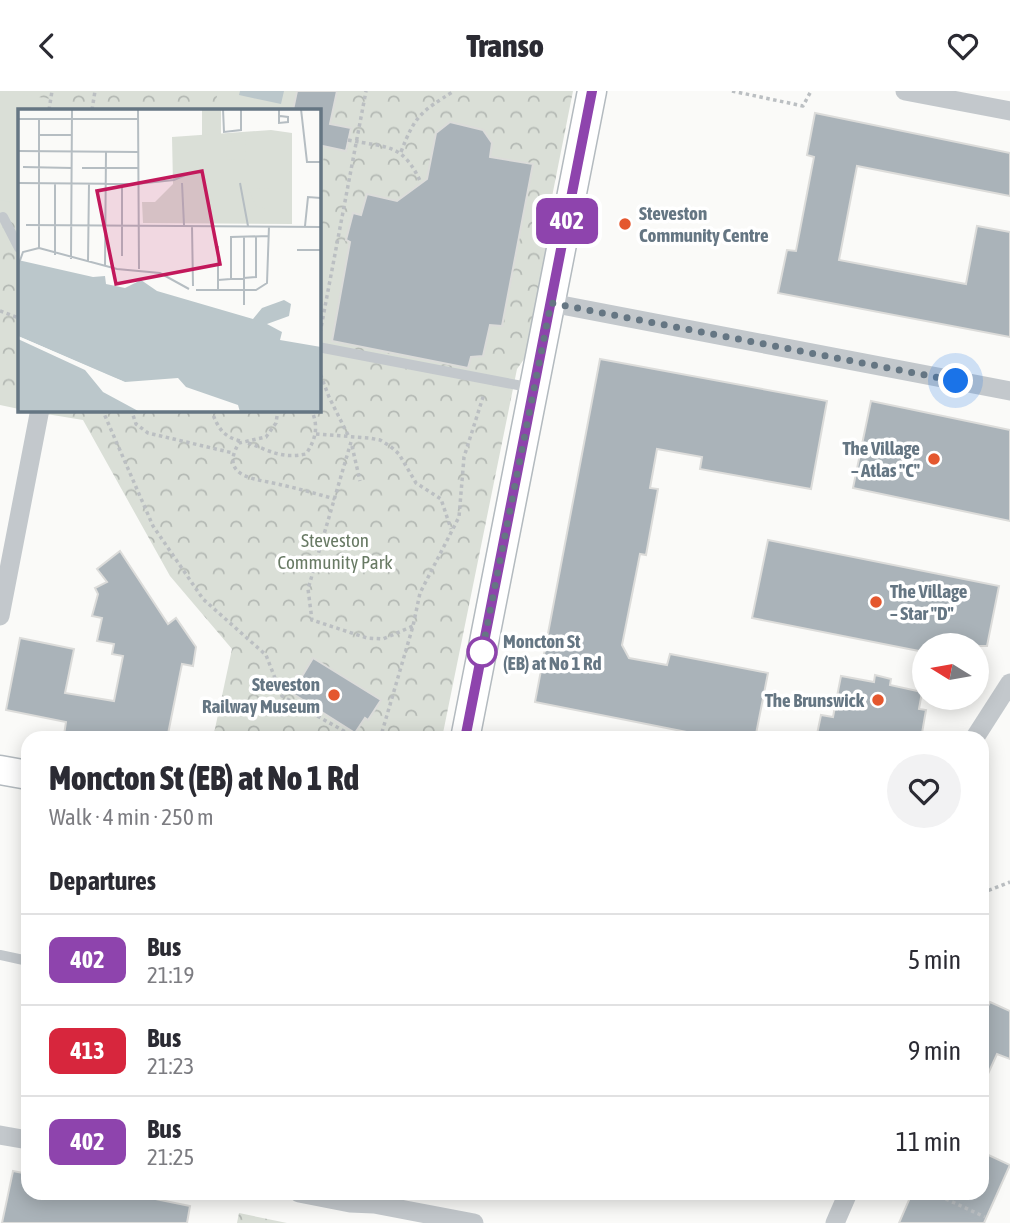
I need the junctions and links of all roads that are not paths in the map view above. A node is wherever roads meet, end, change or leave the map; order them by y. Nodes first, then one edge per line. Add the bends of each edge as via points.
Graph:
1 (592, 91) edge
2 (905, 91) edge
3 (937, 94) edge
4 (1010, 111) edge
5 (3, 217) dead end
6 (18, 246) edge
7 (551, 303) junction
8 (320, 347) edge
9 (534, 389) junction
10 (1010, 391) edge
11 (40, 411) edge
12 (0, 616) edge
13 (1010, 683) edge
14 (467, 731) edge
15 (979, 731) edge
16 (0, 769) edge
17 (21, 774) edge
18 (0, 955) edge
19 (21, 960) edge
20 (0, 1135) edge
21 (21, 1139) edge
22 (335, 1200) edge
23 (845, 1200) edge
24 (374, 1207) edge
25 (474, 1223) edge
26 (835, 1223) edge

1 - 7 street
2 - 3 street
3 - 4 street
5 - 6 lane
7 - 9 street
7 - 10 street
8 - 9 lane
9 - 14 street
11 - 12 street
13 - 15 street
16 - 17 street
18 - 19 lane
20 - 21 street
22 - 24 street
23 - 26 street
24 - 25 street

